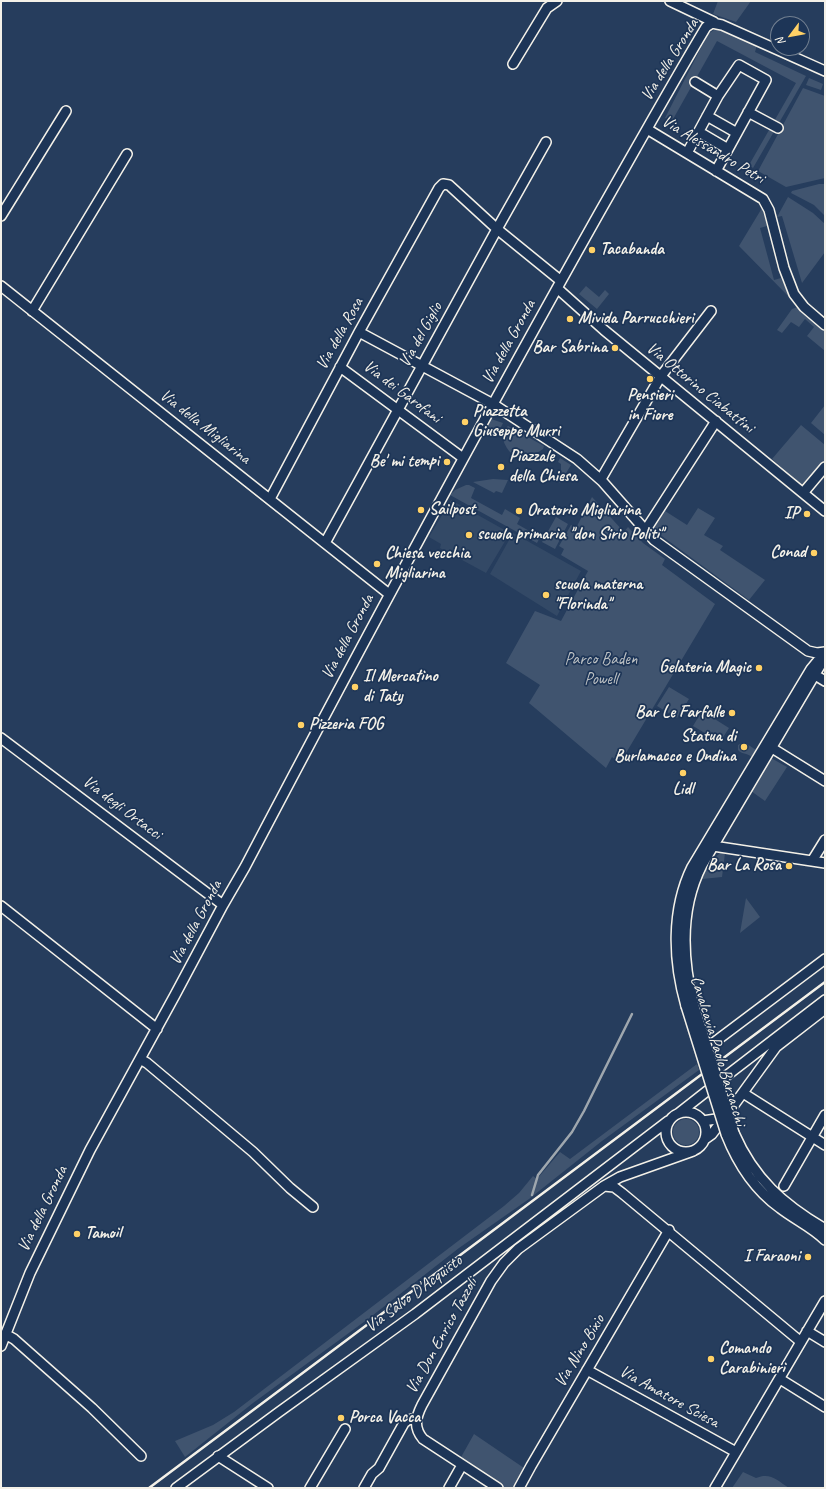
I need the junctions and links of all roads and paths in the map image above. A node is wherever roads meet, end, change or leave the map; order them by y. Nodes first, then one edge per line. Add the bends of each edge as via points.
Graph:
1 (557, 1) edge
2 (670, 1) edge
3 (714, 22) junction
4 (513, 64) dead end
5 (825, 71) edge
6 (695, 82) dead end
7 (718, 96) junction
8 (66, 110) dead end
9 (748, 112) junction
10 (707, 116) junction
11 (778, 128) dead end
12 (647, 129) junction
13 (699, 132) junction
14 (737, 133) junction
15 (546, 142) dead end
16 (728, 149) junction
17 (687, 153) junction
18 (127, 154) dead end
19 (716, 170) junction
20 (441, 185) joint
21 (1, 216) edge
22 (497, 228) junction
23 (559, 284) junction
24 (1, 286) edge
25 (712, 310) dead end
26 (32, 311) junction
27 (825, 325) edge
28 (359, 332) junction
29 (340, 367) junction
30 (422, 367) junction
31 (660, 376) junction
32 (493, 404) junction
33 (398, 410) junction
34 (716, 421) junction
35 (463, 458) junction
36 (825, 468) edge
37 (601, 479) junction
38 (803, 493) junction
39 (270, 499) junction
40 (825, 511) edge
41 (645, 531) junction
42 (325, 543) junction
43 (389, 594) junction
44 (808, 651) junction
45 (825, 653) edge
46 (813, 672) junction
47 (825, 681) edge
48 (1, 738) edge
49 (772, 748) junction
50 (825, 781) edge
51 (825, 840) edge
52 (713, 846) junction
53 (812, 861) junction
54 (825, 863) edge
55 (223, 904) junction
56 (1, 906) edge
57 (825, 959) edge
58 (825, 1000) edge
59 (690, 1006) junction
60 (825, 1009) edge
61 (156, 1028) junction
62 (712, 1044) dead end
63 (140, 1059) junction
64 (721, 1080) dead end
65 (743, 1092) junction
66 (731, 1109) dead end
67 (679, 1113) junction
68 (825, 1115) edge
69 (700, 1118) junction
70 (668, 1121) junction
71 (730, 1133) junction
72 (812, 1137) junction
73 (705, 1139) junction
74 (643, 1140) junction
75 (668, 1140) junction
76 (825, 1145) edge
77 (693, 1151) junction
78 (659, 1163) junction
79 (634, 1173) junction
80 (604, 1186) junction
81 (784, 1186) dead end
82 (626, 1196) junction
83 (313, 1206) dead end
84 (825, 1229) edge
85 (669, 1230) junction
86 (825, 1240) edge
87 (825, 1301) edge
88 (808, 1331) junction
89 (5, 1334) junction
90 (802, 1342) junction
91 (825, 1342) edge
92 (1, 1346) edge
93 (586, 1370) junction
94 (780, 1379) junction
95 (825, 1407) edge
96 (416, 1418) junction
97 (345, 1429) dead end
98 (736, 1452) junction
99 (141, 1456) dead end
100 (218, 1456) junction
101 (462, 1465) junction
102 (176, 1488) edge
103 (268, 1488) edge
104 (310, 1488) edge
105 (364, 1488) edge
106 (449, 1488) edge
107 (498, 1488) edge
108 (519, 1488) edge
109 (715, 1488) edge

1 - 4 street via 547,8
2 - 3 street
3 - 5 street, Via della Gronda
3 - 12 street, Via della Gronda via 706,27
6 - 7 street
7 - 9 street via 739,65 766,80
7 - 10 street
8 - 21 street
9 - 11 street
9 - 14 street
10 - 13 street
10 - 14 street
12 - 17 street, Via Alessandro Petri
12 - 23 street, Via della Gronda
13 - 16 street
13 - 17 street
14 - 16 street
15 - 22 street, Via del Giglio
16 - 19 street
17 - 19 street, Via Alessandro Petri
18 - 26 street
19 - 27 street, Via Alessandro Petri via 764,201 794,294 804,308
20 - 22 street, Via Ottorino Ciabattini via 450,185
20 - 28 street, Via della Rosa
22 - 23 street, Via Ottorino Ciabattini
22 - 30 street, Via del Giglio
23 - 31 street, Via Ottorino Ciabattini via 604,330
23 - 32 street, Via della Gronda
24 - 26 street, Via della Migliarina
25 - 31 street
26 - 39 street, Via della Migliarina
28 - 29 street, Via della Rosa
28 - 30 street
29 - 33 street, Via dei Garofani
29 - 39 street, Via della Rosa
30 - 32 street
30 - 33 street, Via del Giglio
31 - 34 street, Via Ottorino Ciabattini
31 - 37 street
32 - 35 street, Via della Gronda
32 - 37 street via 577,459
33 - 35 street, Via dei Garofani
33 - 42 street, Via del Giglio
34 - 38 street, Via Ottorino Ciabattini
34 - 41 street
35 - 43 street, Via della Gronda
36 - 38 street
37 - 41 street
38 - 40 street, Via Ottorino Ciabattini
39 - 42 street, Via della Migliarina
41 - 44 street
42 - 43 street, Via della Migliarina
43 - 55 street, Via della Gronda
44 - 45 street
44 - 46 street
45 - 46 street via 824,659
46 - 47 street
46 - 49 street, Cavalcavia Paolo Barsacchi
46 - 59 street, Cavalcavia Paolo Barsacchi via 686,880 676,936 680,982
48 - 55 street, Via degli Ortacci
49 - 50 street
49 - 52 street, Cavalcavia Paolo Barsacchi
51 - 53 street
52 - 53 street
52 - 59 street, Cavalcavia Paolo Barsacchi via 696,879 685,919 684,947
53 - 54 street
55 - 61 street, Via della Gronda
56 - 61 street
57 - 62 street
58 - 64 street
59 - 71 street, Cavalcavia Paolo Barsacchi, bridge
60 - 65 street via 776,1047
61 - 63 street, Via della Gronda
63 - 83 street via 147,1062 253,1152 290,1188
63 - 89 street, Via della Gronda via 64,1201
65 - 66 street
65 - 72 street
67 - 69 street via 689,1112
67 - 69 street, Via Salvo D'Acquisto via 706,1091 701,1101
67 - 70 street, Via Salvo D'Acquisto
68 - 72 street
69 - 73 street, Via Salvo D'Acquisto via 706,1129
69 - 73 street via 717,1123 712,1134
70 - 74 street, Via Salvo D'Acquisto
70 - 75 street
71 - 84 street, Cavalcavia Paolo Barsacchi via 759,1176 772,1190 792,1208
71 - 86 street, Cavalcavia Paolo Barsacchi via 732,1148 743,1168 763,1193 778,1207
72 - 76 street
72 - 81 street
73 - 77 street via 701,1146
74 - 75 street via 653,1136
74 - 100 street, Via Salvo D'Acquisto via 415,1314
75 - 77 street via 680,1151
75 - 78 street via 667,1154
77 - 78 street, Via Don Enrico Tazzoli
78 - 79 street, Via Don Enrico Tazzoli
79 - 80 street, Via Don Enrico Tazzoli
79 - 82 street via 625,1184
80 - 82 street via 614,1187
80 - 96 street, Via Don Enrico Tazzoli via 518,1249 500,1267
82 - 85 street
85 - 90 street
85 - 93 street, Via Nino Bixio
87 - 88 street
88 - 90 street
88 - 91 street
89 - 92 street, Via della Gronda
89 - 99 street via 14,1339 92,1408
90 - 94 street
93 - 98 street, Via Amatore Sciesa
93 - 108 street, Via Nino Bixio
94 - 95 street
94 - 98 street
96 - 101 street, Via Don Enrico Tazzoli via 423,1439
96 - 105 street via 404,1423 379,1468
97 - 104 street
98 - 109 street
100 - 102 street, Via Salvo D'Acquisto
100 - 103 street
101 - 106 street
101 - 107 street, Via Don Enrico Tazzoli

